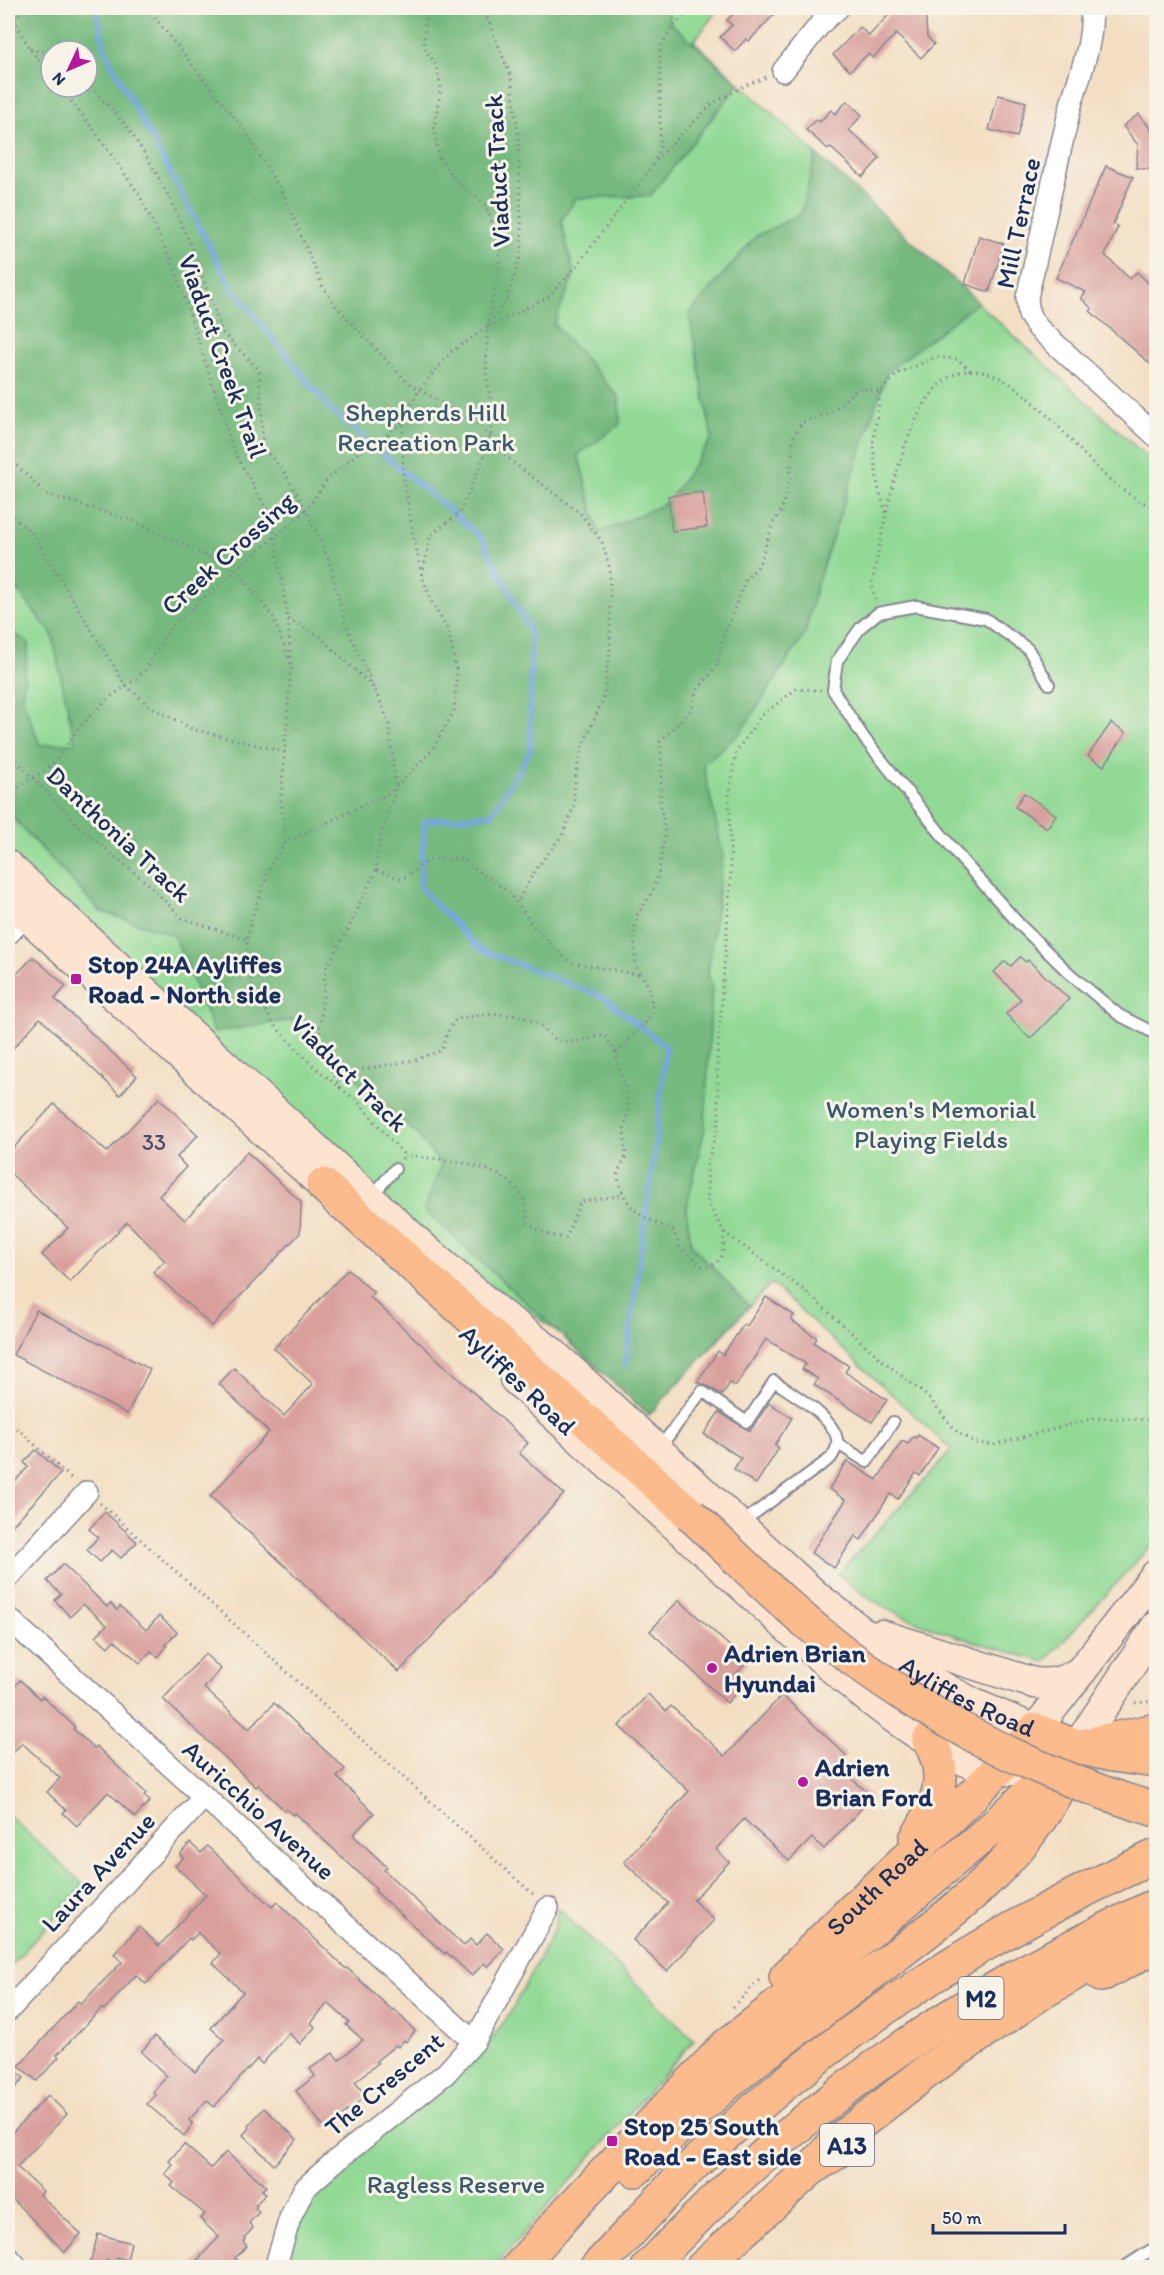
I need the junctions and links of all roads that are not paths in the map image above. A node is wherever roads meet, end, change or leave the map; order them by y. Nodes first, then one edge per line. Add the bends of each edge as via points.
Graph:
1 (838, 8) edge
2 (1091, 8) edge
3 (783, 71) road end
4 (1156, 436) edge
5 (1049, 684) dead end
6 (8, 866) edge
7 (20, 912) edge
8 (1156, 1034) edge
9 (395, 1169) road end
10 (323, 1185) junction
11 (370, 1199) junction
12 (893, 1422) dead end
13 (837, 1444) junction
14 (658, 1450) junction
15 (87, 1492) road end
16 (738, 1525) junction
17 (1156, 1575) edge
18 (8, 1578) edge
19 (8, 1618) edge
20 (852, 1626) junction
21 (1156, 1627) edge
22 (1082, 1670) junction
23 (1045, 1718) junction
24 (1156, 1730) edge
25 (929, 1740) junction
26 (1075, 1749) junction
27 (1156, 1761) edge
28 (999, 1771) junction
29 (204, 1797) junction
30 (1156, 1810) edge
31 (1156, 1856) edge
32 (898, 1868) junction
33 (1156, 1905) edge
34 (548, 1908) road end
35 (1156, 1925) edge
36 (1156, 1946) edge
37 (8, 2011) edge
38 (474, 2042) junction
39 (726, 2046) junction
40 (811, 2169) junction
41 (1156, 2250) edge
42 (8, 2257) edge
43 (18, 2268) edge
44 (275, 2268) edge
45 (518, 2268) edge
46 (543, 2268) edge
47 (596, 2268) edge
48 (648, 2268) edge
49 (702, 2268) edge
50 (1123, 2268) edge

1 - 3 street
2 - 4 street, Mill Terrace via 1089,52 1072,104 1027,297 1029,315 1038,328
5 - 8 lane via 1028,649 986,619 916,606 878,613 861,627 837,661 833,690 864,738 1020,925 1119,1015
6 - 7 main road, Ayliffes Road
7 - 10 main road, Ayliffes Road
7 - 11 main road, Ayliffes Road
9 - 11 lane
10 - 25 main road, Ayliffes Road via 386,1254 608,1464 831,1667
10 - 30 highway, bridge via 826,1638 905,1696 961,1730 1078,1784
11 - 14 main road, Ayliffes Road
12 - 13 lane via 867,1462
13 - 14 lane via 835,1429 816,1410 774,1381 747,1422 702,1391
13 - 16 lane via 831,1458
14 - 16 main road, Ayliffes Road
15 - 18 street
16 - 20 main road, Ayliffes Road
17 - 22 main road
19 - 29 street, Auricchio Avenue
20 - 22 main road via 1034,1683 1061,1682
20 - 23 main road, Ayliffes Road via 903,1664 974,1704
21 - 26 main road
22 - 23 main road
23 - 26 highway, Ayliffes Road
23 - 28 highway, South Road
24 - 26 highway
25 - 28 main road, Ayliffes Road via 980,1767
25 - 32 highway via 940,1762 940,1786 929,1817
26 - 27 highway
26 - 28 main road, Ayliffes Road via 1035,1768
26 - 39 highway, South Road via 981,1837 847,1951
26 - 46 highway via 1047,1807 985,1883 934,1927 758,2058 652,2153
28 - 32 highway, South Road
29 - 37 street, Laura Avenue
29 - 38 street, Auricchio Avenue
31 - 47 highway, M2 via 1005,1932 941,1970 837,2043 690,2168
32 - 39 highway, South Road via 804,1958
33 - 48 highway, M2 via 1013,1978 885,2061 764,2155 686,2226
34 - 38 street, The Crescent
35 - 40 highway via 1041,1993 930,2069 835,2143
36 - 40 highway, A13 via 1077,1988 1002,2035
38 - 44 street, The Crescent via 446,2073 304,2189 290,2218
39 - 45 highway, South Road
40 - 49 highway, A13
41 - 50 lane
42 - 43 street

